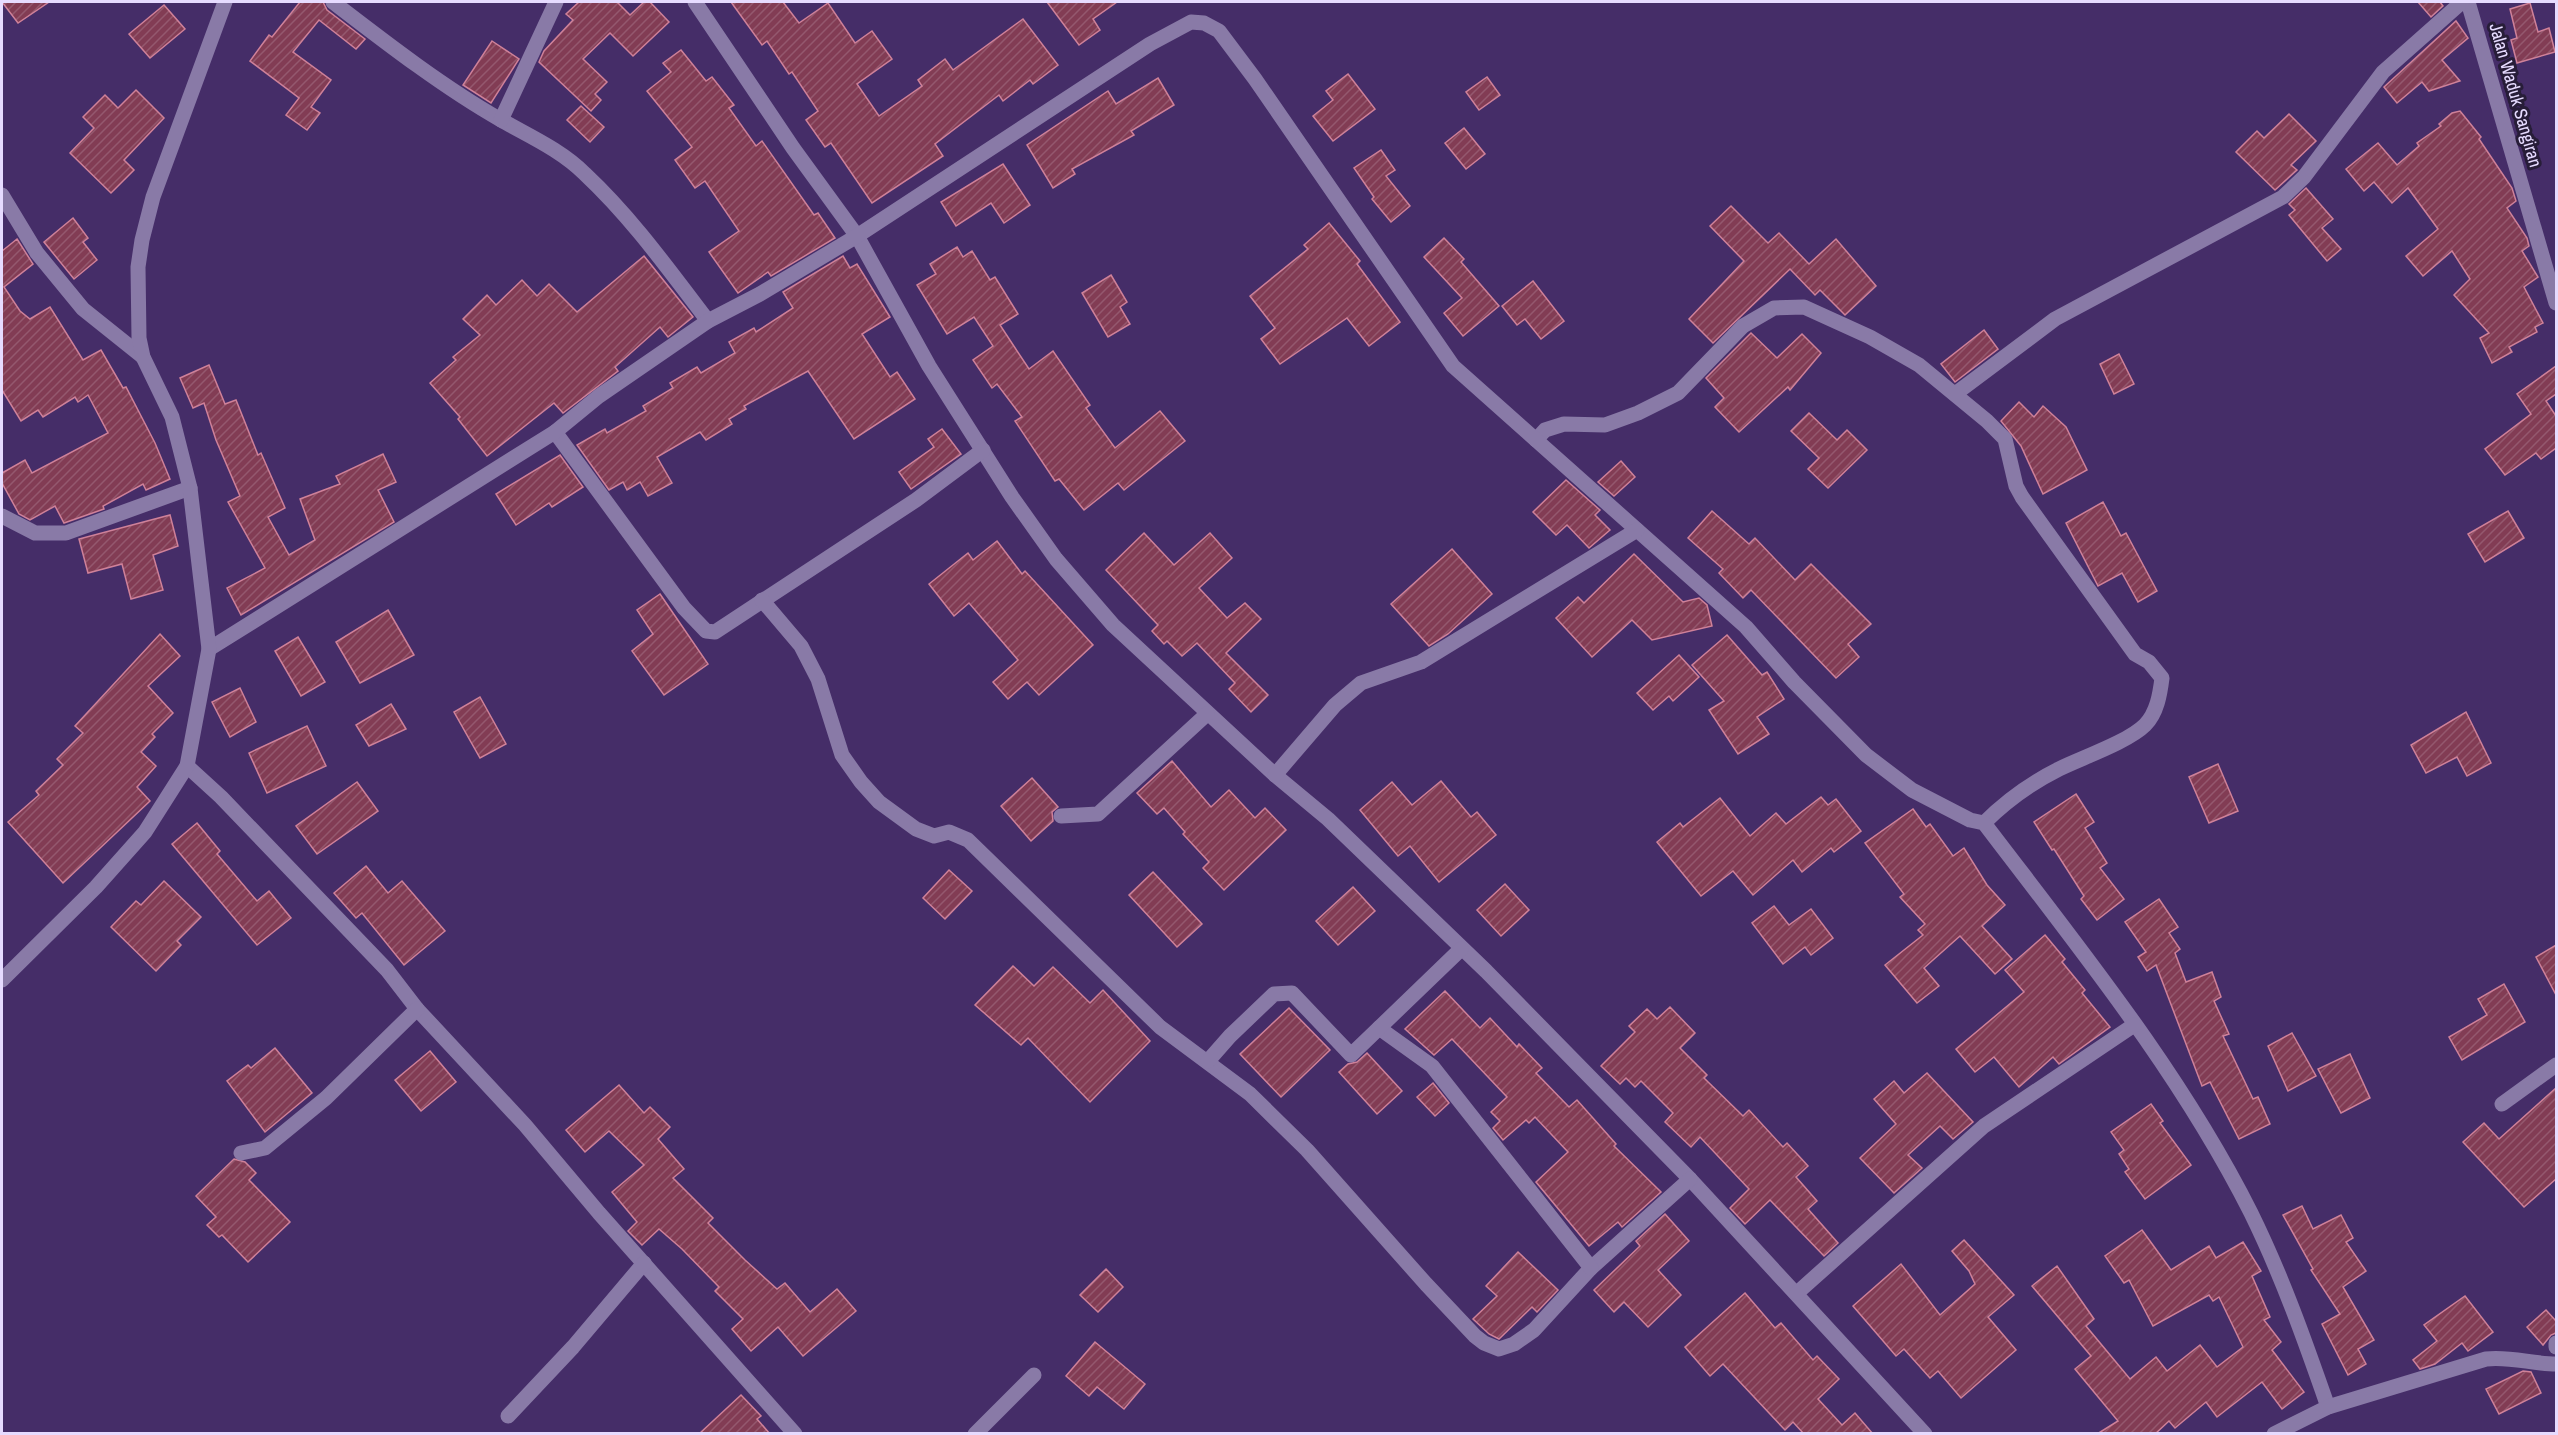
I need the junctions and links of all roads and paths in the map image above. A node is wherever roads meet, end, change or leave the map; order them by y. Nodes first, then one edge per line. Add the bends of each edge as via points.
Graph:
1 (225, 2) edge
2 (333, 2) edge
3 (556, 2) edge
4 (695, 2) edge
5 (2462, 2) edge
6 (2468, 2) edge
7 (501, 120) junction
8 (2, 195) edge
9 (857, 236) junction
10 (2556, 303) edge
11 (708, 321) junction
12 (143, 357) junction
13 (1955, 394) junction
14 (555, 432) junction
15 (1536, 440) junction
16 (983, 450) junction
17 (190, 488) junction
18 (2, 516) edge
19 (1637, 530) junction
20 (762, 600) junction
21 (209, 649) junction
22 (1208, 714) junction
23 (187, 766) junction
24 (1275, 775) junction
25 (1061, 816) dead end
26 (1984, 823) junction
27 (1461, 949) junction
28 (2, 980) edge
29 (417, 1009) junction
30 (2134, 1025) junction
31 (1379, 1028) junction
32 (1208, 1061) junction
33 (2556, 1065) edge
34 (2502, 1104) dead end
35 (241, 1153) dead end
36 (1690, 1179) junction
37 (644, 1263) junction
38 (1591, 1268) junction
39 (1797, 1293) junction
40 (2556, 1364) edge
41 (1034, 1375) dead end
42 (2328, 1407) junction
43 (508, 1416) dead end
44 (795, 1434) edge
45 (975, 1434) edge
46 (1925, 1434) edge
47 (2274, 1434) edge

1 - 12 street via 157,186 142,240 137,310
2 - 7 street
3 - 7 street
4 - 9 street
5 - 13 street via 2383,72 2304,177 2283,197 2055,319
6 - 10 street, Jalan Waduk Sangiran
7 - 11 street via 527,132 584,172 646,238
8 - 12 street via 37,252 83,309
9 - 11 street
9 - 15 street via 1150,44 1191,22 1204,23 1218,32 1255,79 1453,366
9 - 16 street via 929,366
11 - 14 street via 599,396
12 - 17 street via 172,417
13 - 15 street via 1919,365 1828,316 1804,307 1774,308 1743,326 1678,393 1605,425 1564,424 1545,430
13 - 26 street via 2005,440 2022,497 2134,654 2149,662 2162,678 2159,701 2145,725 2097,753 2057,770 1998,809
14 - 20 street via 684,608 706,630 722,629
14 - 21 street
15 - 19 street
16 - 20 street via 916,500
16 - 22 street via 1056,559 1113,625
17 - 18 street via 66,533 35,533
17 - 21 street
19 - 24 street via 1421,662 1361,682 1335,705
19 - 26 street via 1746,627 1866,754 1912,790 1970,820
20 - 32 street via 801,646 818,679 842,755 879,802 916,829 933,836 949,832 968,840 1160,1027
21 - 23 street
22 - 24 street
22 - 25 street via 1098,814
23 - 28 street via 145,832
23 - 29 street via 387,970
24 - 27 street via 1328,819
26 - 30 street
27 - 31 street
27 - 36 street
29 - 35 street via 326,1098 265,1148
29 - 37 street via 525,1125
30 - 39 street via 1984,1126
30 - 42 street via 2163,1063 2251,1212 2292,1302
31 - 32 street via 1351,1055 1292,993 1281,992 1274,994
31 - 38 street via 1432,1066
32 - 38 street via 1250,1094 1307,1150 1484,1344 1499,1349 1534,1330
33 - 34 street
36 - 38 street
36 - 39 street
37 - 43 street
37 - 44 street
39 - 46 street
40 - 42 street via 2533,1364 2506,1357 2486,1359
41 - 45 street
42 - 47 street

